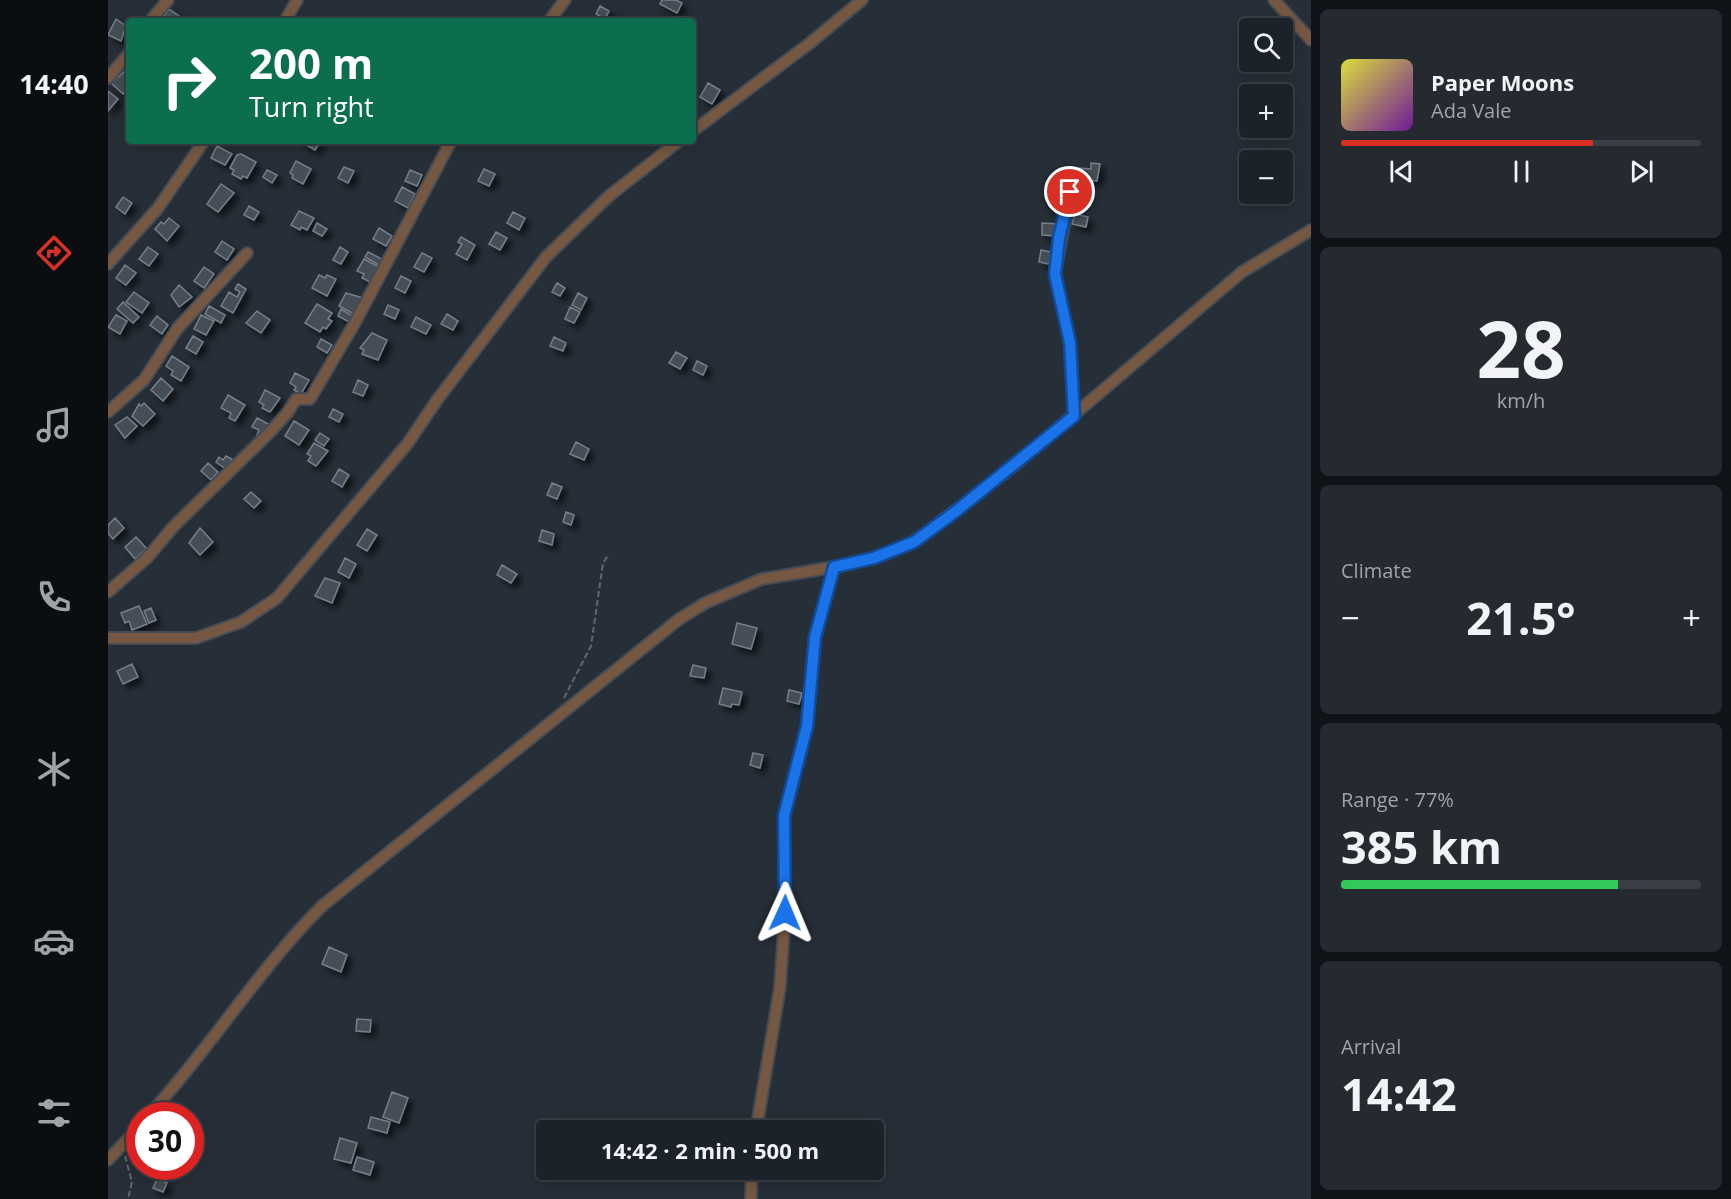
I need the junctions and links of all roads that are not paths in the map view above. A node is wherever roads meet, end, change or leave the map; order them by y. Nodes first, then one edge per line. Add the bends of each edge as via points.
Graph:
1 (168, 0) edge
2 (297, 0) edge
3 (565, 0) edge
4 (862, 0) edge
5 (1274, 0) edge
6 (153, 18) edge
7 (287, 18) edge
8 (551, 18) edge
9 (1311, 40) edge
10 (126, 57) edge
11 (108, 78) edge
12 (696, 129) edge
13 (202, 144) edge
14 (449, 144) edge
15 (674, 144) edge
16 (1070, 192) dead end
17 (1311, 230) edge
18 (247, 253) dead end
19 (108, 264) edge
20 (108, 412) edge
21 (1074, 416) junction
22 (834, 567) junction
23 (108, 592) edge
24 (108, 639) edge
25 (160, 1102) edge
26 (758, 1120) edge
27 (126, 1141) edge
28 (108, 1160) edge
29 (752, 1180) edge
30 (751, 1199) edge

1 - 6 street
2 - 7 street
3 - 8 street
4 - 12 street
5 - 9 street
10 - 11 street
13 - 19 street via 158,208
14 - 23 street via 310,399 296,399 272,430 140,565
15 - 24 street via 609,196 546,257 408,443 277,598 241,622 196,638
16 - 21 street via 1055,274 1070,343
17 - 21 street via 1242,272
18 - 20 street via 177,329 144,380
21 - 22 street via 914,542 874,558
22 - 25 street via 762,579 705,603 678,620 322,906 285,943
22 - 26 street via 815,637 807,726 784,816 785,913 780,987
27 - 28 street
29 - 30 street

